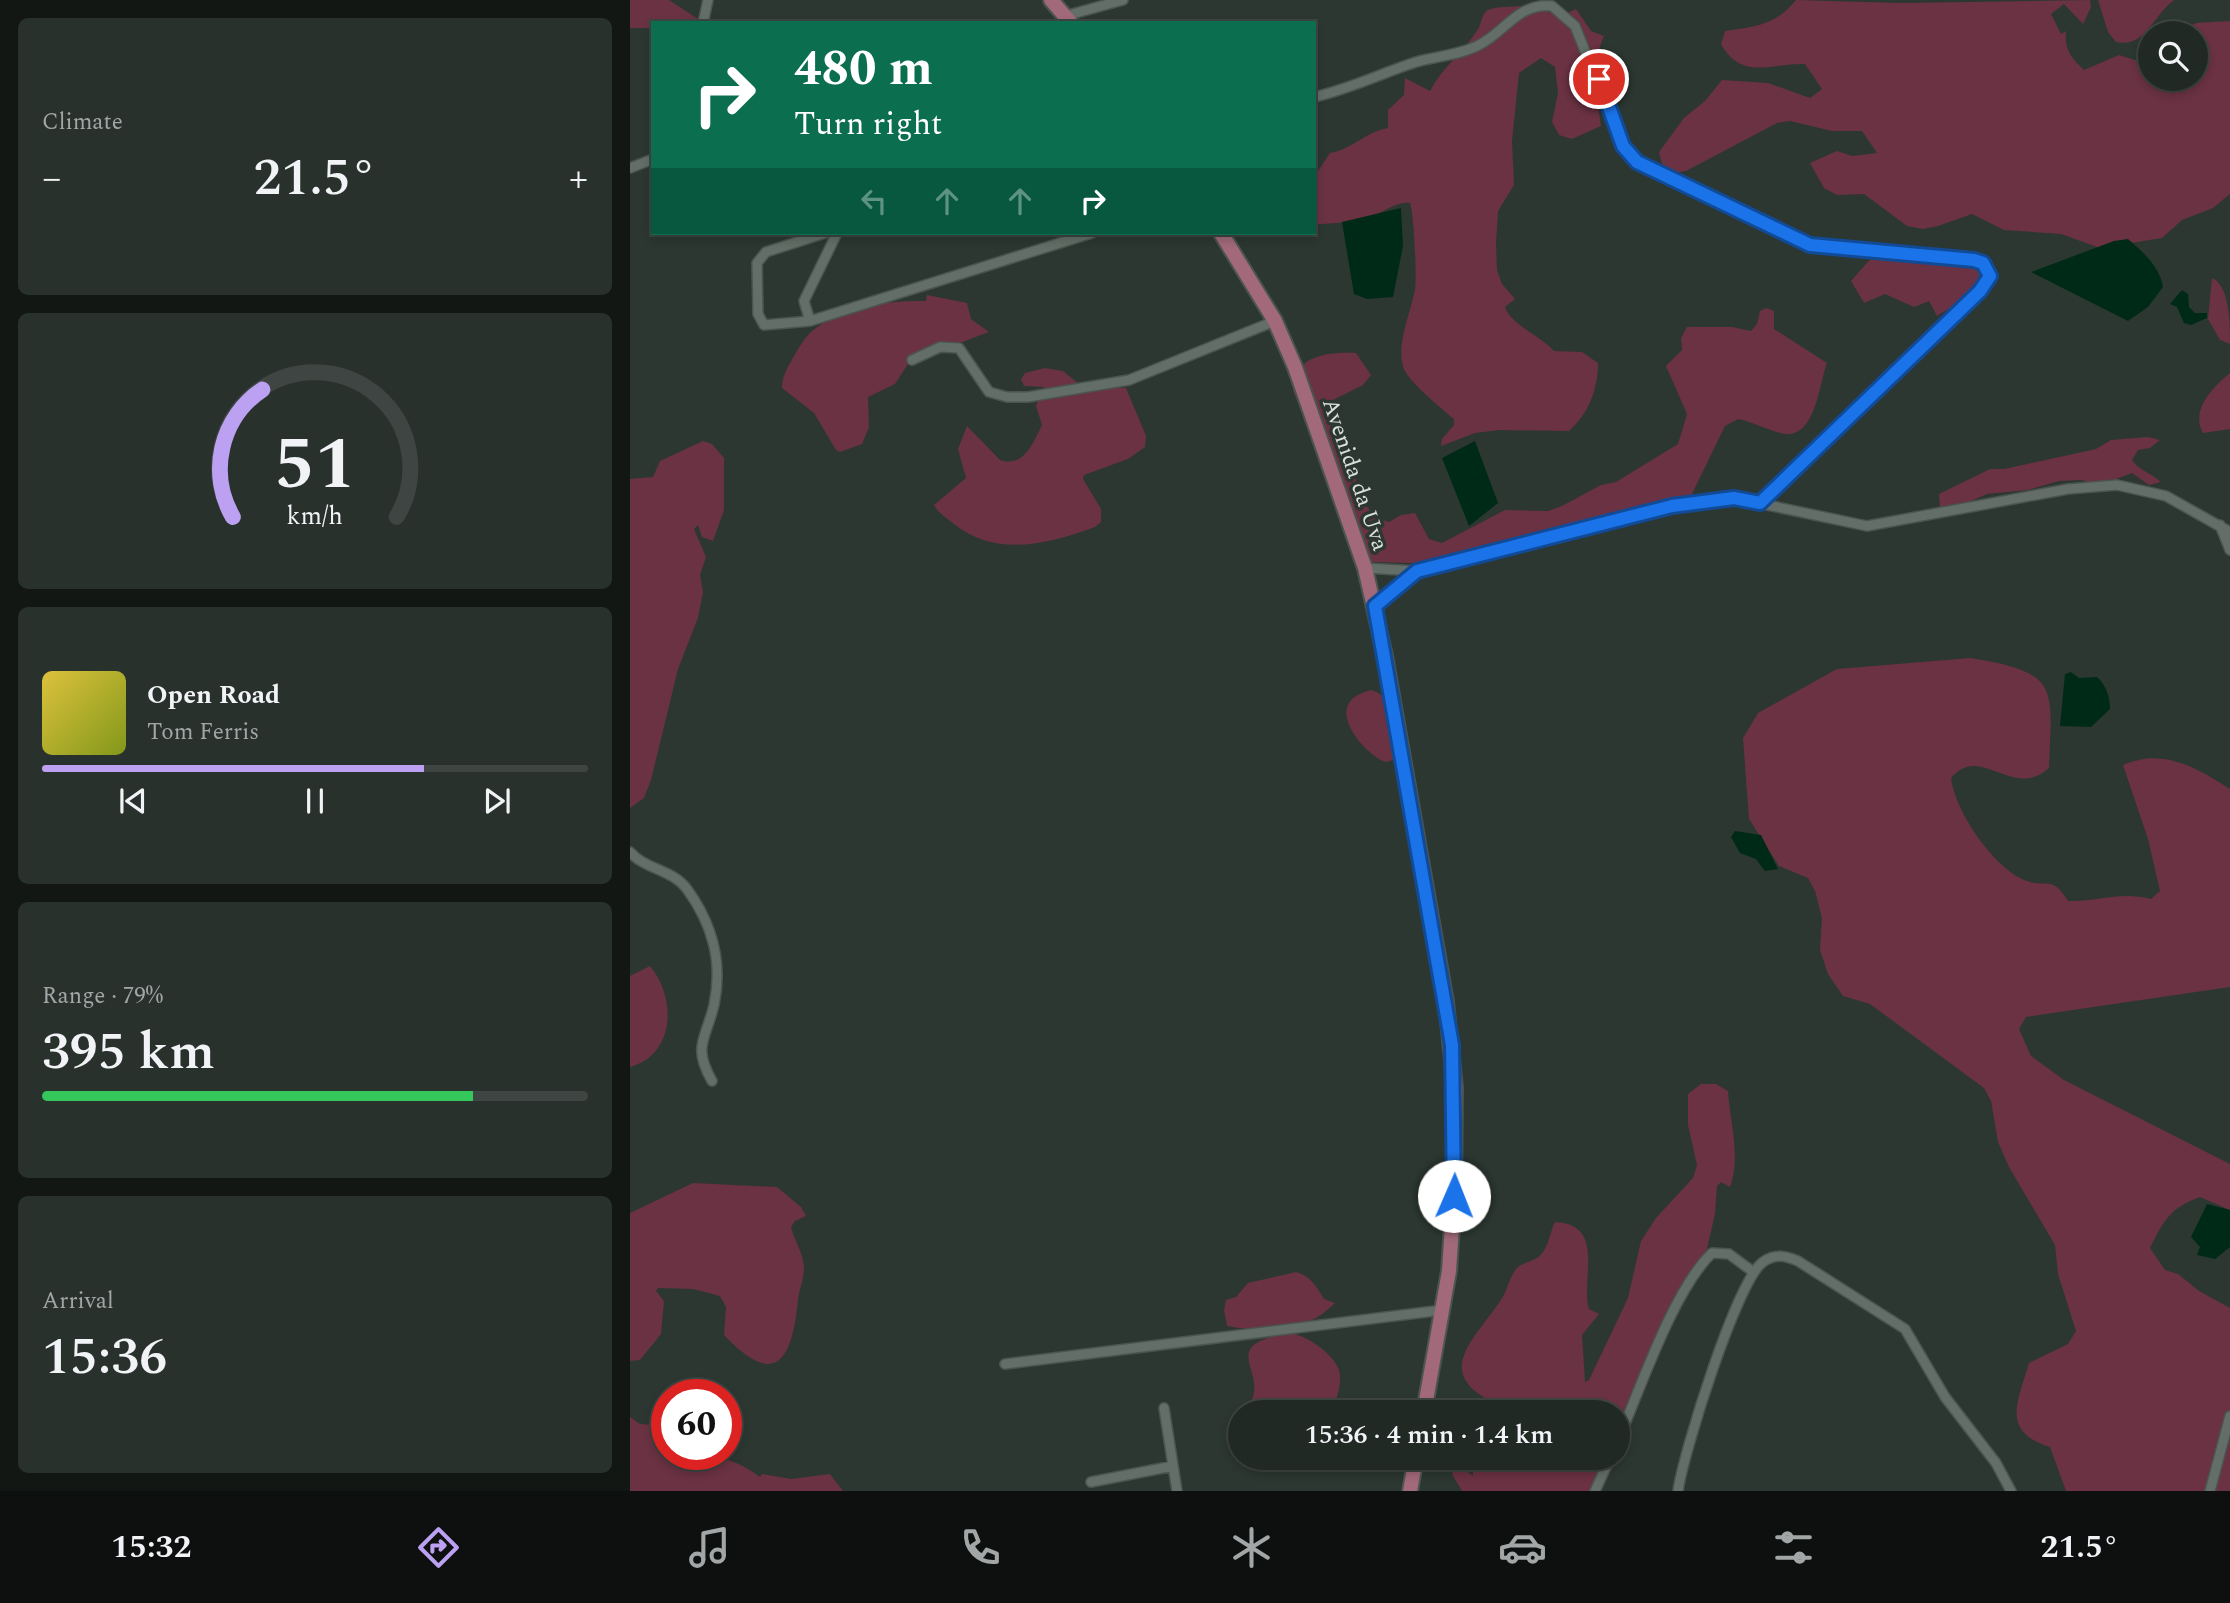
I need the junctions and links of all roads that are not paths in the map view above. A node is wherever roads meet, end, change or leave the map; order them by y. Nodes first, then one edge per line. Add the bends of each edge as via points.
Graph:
1 (708, 0) edge
2 (1051, 0) edge
3 (1122, 0) edge
4 (1526, 4) edge
5 (1068, 20) edge
6 (704, 21) edge
7 (1316, 96) edge
8 (651, 160) edge
9 (630, 168) edge
10 (819, 235) edge
11 (835, 235) edge
12 (1086, 235) edge
13 (1222, 235) edge
14 (810, 321) junction
15 (1275, 321) junction
16 (912, 360) dead end
17 (1760, 503) junction
18 (2220, 525) junction
19 (2230, 532) edge
20 (2230, 550) edge
21 (1365, 568) junction
22 (1417, 571) junction
23 (1375, 606) junction
24 (630, 852) edge
25 (712, 1081) dead end
26 (1752, 1271) junction
27 (1443, 1310) junction
28 (1005, 1364) dead end
29 (1426, 1400) edge
30 (1164, 1408) dead end
31 (1630, 1413) edge
32 (2230, 1416) edge
33 (1173, 1466) junction
34 (1414, 1470) edge
35 (1605, 1470) edge
36 (1091, 1482) dead end
37 (1177, 1491) edge
38 (1410, 1491) edge
39 (1595, 1491) edge
40 (1678, 1491) edge
41 (2011, 1491) edge
42 (2210, 1491) edge

1 - 6 street
2 - 5 main road
3 - 5 street
4 - 7 street via 1468,50
4 - 17 street via 1552,6 1575,26 1623,146 1637,162 1810,245 1958,257 1989,268 1990,276 1980,291
8 - 9 street
10 - 14 street via 766,252 757,263 761,323
11 - 14 street via 804,301
12 - 14 street
13 - 15 main road, Avenida da Uva
15 - 16 street via 1129,380 1028,397 989,392 959,348 940,347
15 - 21 main road, Avenida da Uva
17 - 18 street via 1867,526 2068,489 2117,485 2166,496
17 - 22 street via 1734,498 1680,505
18 - 19 street
18 - 20 street
21 - 22 street
21 - 23 main road, Avenida da Uva
22 - 23 street
23 - 27 main road, Avenida da Uva via 1452,1045 1454,1196
24 - 25 street via 685,887 715,942 714,1006 699,1051
26 - 31 street via 1729,1254 1712,1253 1699,1266
26 - 40 street via 1730,1322
26 - 41 street via 1774,1256 1785,1256 1905,1329 1945,1397 1996,1463
27 - 28 street
27 - 29 main road, Avenida da Uva
30 - 33 street
32 - 42 street
33 - 36 street
33 - 37 street
34 - 38 main road
35 - 39 street

